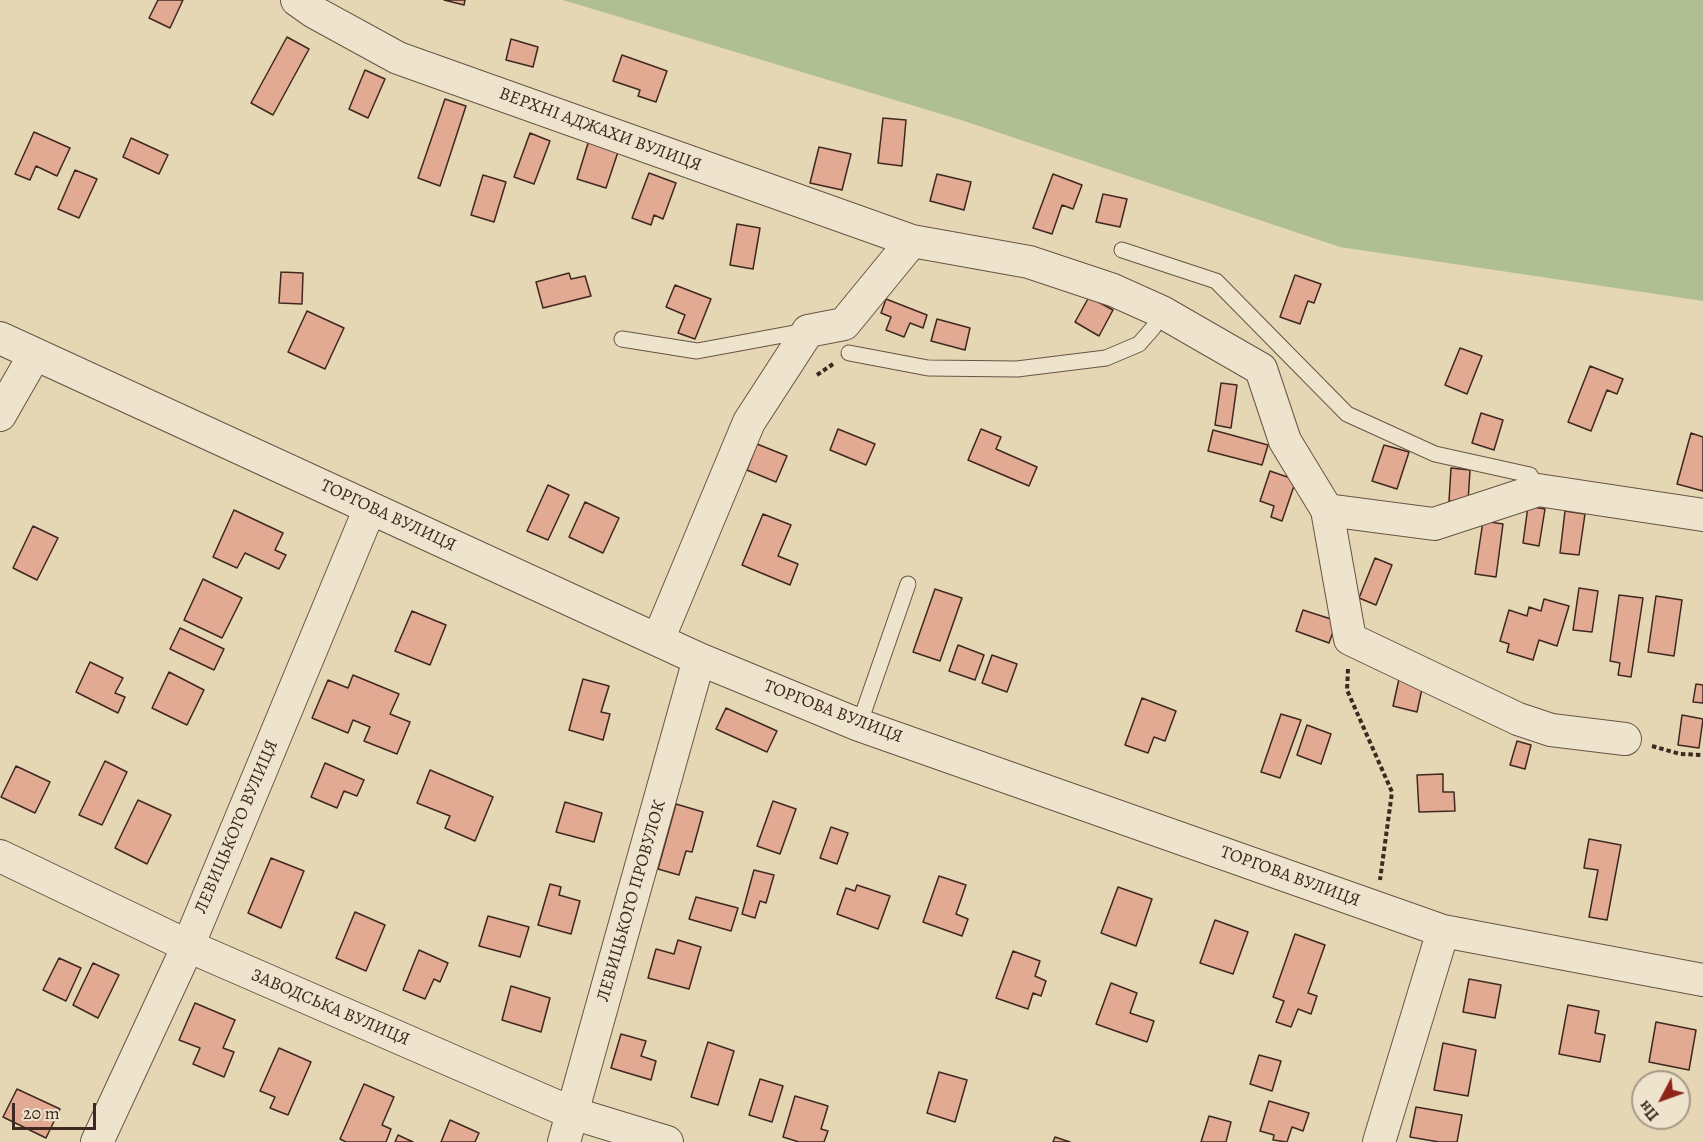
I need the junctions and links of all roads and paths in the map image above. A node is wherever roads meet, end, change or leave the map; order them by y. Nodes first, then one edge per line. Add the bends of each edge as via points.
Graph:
1 (297, 0) edge
2 (912, 241) junction
3 (1122, 250) dead end
4 (1162, 312) junction
5 (808, 331) junction
6 (0, 338) edge
7 (622, 339) dead end
8 (849, 353) dead end
9 (35, 354) junction
10 (0, 415) edge
11 (1538, 490) junction
12 (370, 508) junction
13 (1327, 510) junction
14 (1703, 515) edge
15 (908, 584) dead end
16 (1350, 639) junction
17 (658, 640) junction
18 (699, 659) junction
19 (859, 725) junction
20 (1625, 739) joint
21 (1703, 755) edge
22 (0, 856) edge
23 (1376, 908) junction
24 (1443, 932) junction
25 (188, 946) junction
26 (1703, 980) edge
27 (568, 1127) edge
28 (97, 1142) edge
29 (667, 1142) edge
30 (1379, 1142) edge

1 - 2 street, ВЕРХНІ АДЖАХИ ВУЛИЦЯ via 398,58
2 - 4 street, ВЕРХНІ АДЖАХИ ВУЛИЦЯ via 1029,262 1113,290
2 - 5 street via 844,324
3 - 11 lane via 1216,281 1347,414 1435,454 1530,475
4 - 8 lane via 1139,344 1106,358 1017,369 928,368
4 - 13 street, ВЕРХНІ АДЖАХИ ВУЛИЦЯ via 1261,369 1285,441
5 - 7 lane via 697,351
5 - 17 street via 750,422
6 - 9 street, ТОРГОВА ВУЛИЦЯ
9 - 10 street
9 - 12 street, ТОРГОВА ВУЛИЦЯ
11 - 13 street via 1434,524
11 - 14 street
12 - 17 street, ТОРГОВА ВУЛИЦЯ
12 - 25 street, ЛЕВИЦЬКОГО ВУЛИЦЯ
13 - 16 street, ВЕРХНІ АДЖАХИ ВУЛИЦЯ
15 - 19 lane
16 - 20 street via 1518,719 1551,730
16 - 23 path via 1347,690 1392,792
17 - 18 street, ТОРГОВА ВУЛИЦЯ
18 - 19 street, ТОРГОВА ВУЛИЦЯ
18 - 27 street, ЛЕВИЦЬКОГО ПРОВУЛОК
19 - 23 street, ТОРГОВА ВУЛИЦЯ
20 - 21 path via 1680,754
22 - 25 street, ЗАВОДСЬКА ВУЛИЦЯ
23 - 24 street, ТОРГОВА ВУЛИЦЯ
24 - 26 street, ТОРГОВА ВУЛИЦЯ
24 - 30 street
25 - 27 street, ЗАВОДСЬКА ВУЛИЦЯ
25 - 28 street, ЛЕВИЦЬКОГО ВУЛИЦЯ
27 - 29 street, ЗАВОДСЬКА ВУЛИЦЯ

